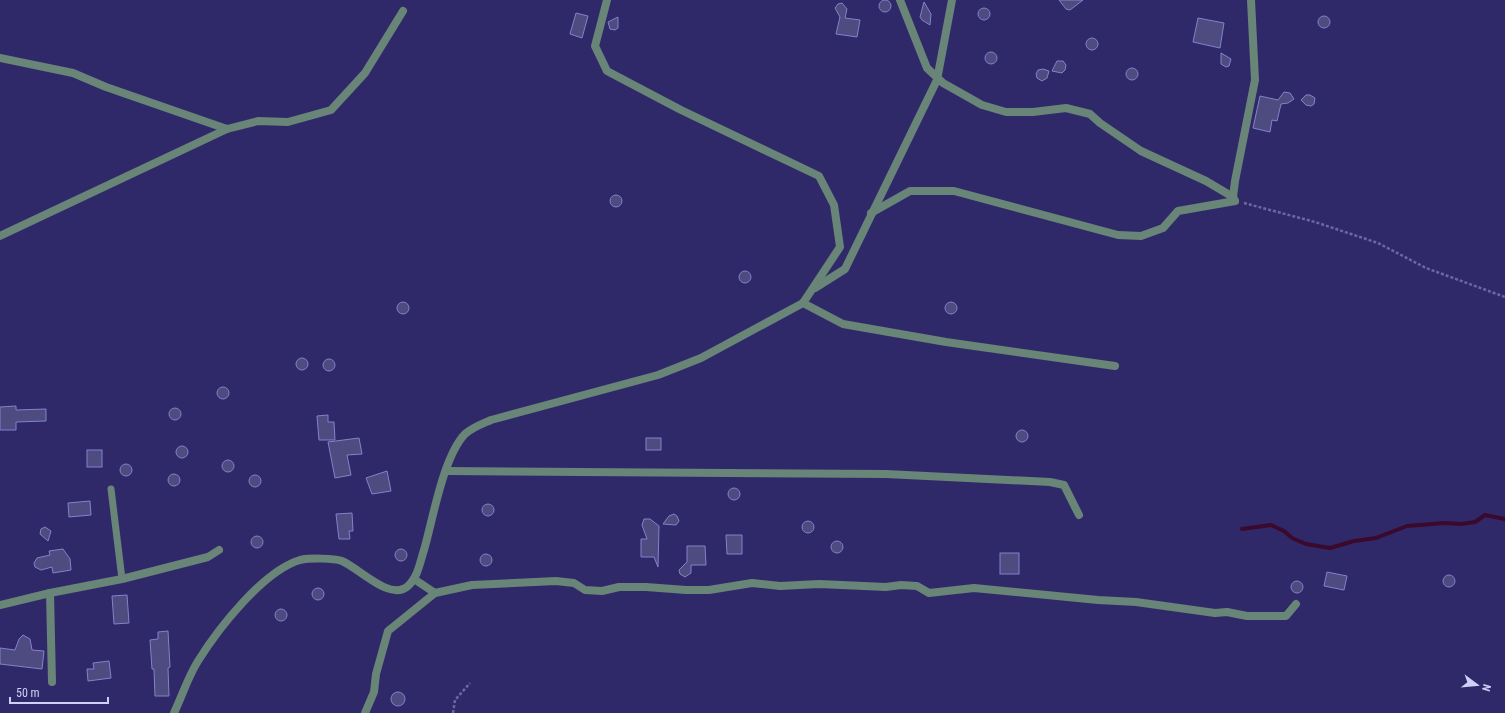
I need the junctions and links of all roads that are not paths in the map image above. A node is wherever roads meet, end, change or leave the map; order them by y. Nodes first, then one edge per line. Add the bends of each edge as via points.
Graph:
1 (607, 0) edge
2 (900, 0) edge
3 (952, 0) edge
4 (1251, 0) edge
5 (403, 11) dead end
6 (0, 58) edge
7 (937, 80) junction
8 (227, 129) junction
9 (1235, 200) junction
10 (871, 213) junction
11 (0, 236) edge
12 (811, 291) junction
13 (803, 303) junction
14 (1115, 366) dead end
15 (446, 471) junction
16 (111, 489) dead end
17 (1079, 515) dead end
18 (219, 550) dead end
19 (122, 579) junction
20 (414, 579) junction
21 (50, 593) junction
22 (435, 593) junction
23 (1296, 604) dead end
24 (0, 605) edge
25 (52, 682) dead end
26 (174, 713) edge
27 (365, 713) edge

1 - 12 street via 595,46 607,71 681,110 819,176 834,205 840,247
2 - 7 street via 927,68
3 - 7 street
4 - 9 street via 1255,80
5 - 8 street via 365,73 331,110 288,122 258,121
6 - 8 street via 73,73
7 - 9 street via 962,95 994,109 1018,112 1066,108 1090,114 1104,127 1142,151 1206,181
7 - 10 street
8 - 11 street
9 - 10 street via 1178,211 1163,228 1141,236 1118,235 954,191 910,191
10 - 12 street via 845,269
12 - 13 street
13 - 14 street via 843,324 946,342
13 - 15 street via 701,358 658,375 492,420 475,427 454,450
15 - 17 street via 886,474 1050,482 1064,485
15 - 20 street
16 - 19 lane
18 - 19 street via 208,557
19 - 21 street
20 - 22 street
20 - 26 street via 398,591 388,590 342,561 301,560 287,566 272,575 240,606 217,634 198,662
21 - 24 street
21 - 25 street
22 - 23 street via 472,585 556,581 574,582 585,590 602,591 619,587 692,590 752,584 820,584 917,586 929,592 974,588 1136,602 1246,616 1286,616
22 - 27 street via 388,631 377,668 374,692

